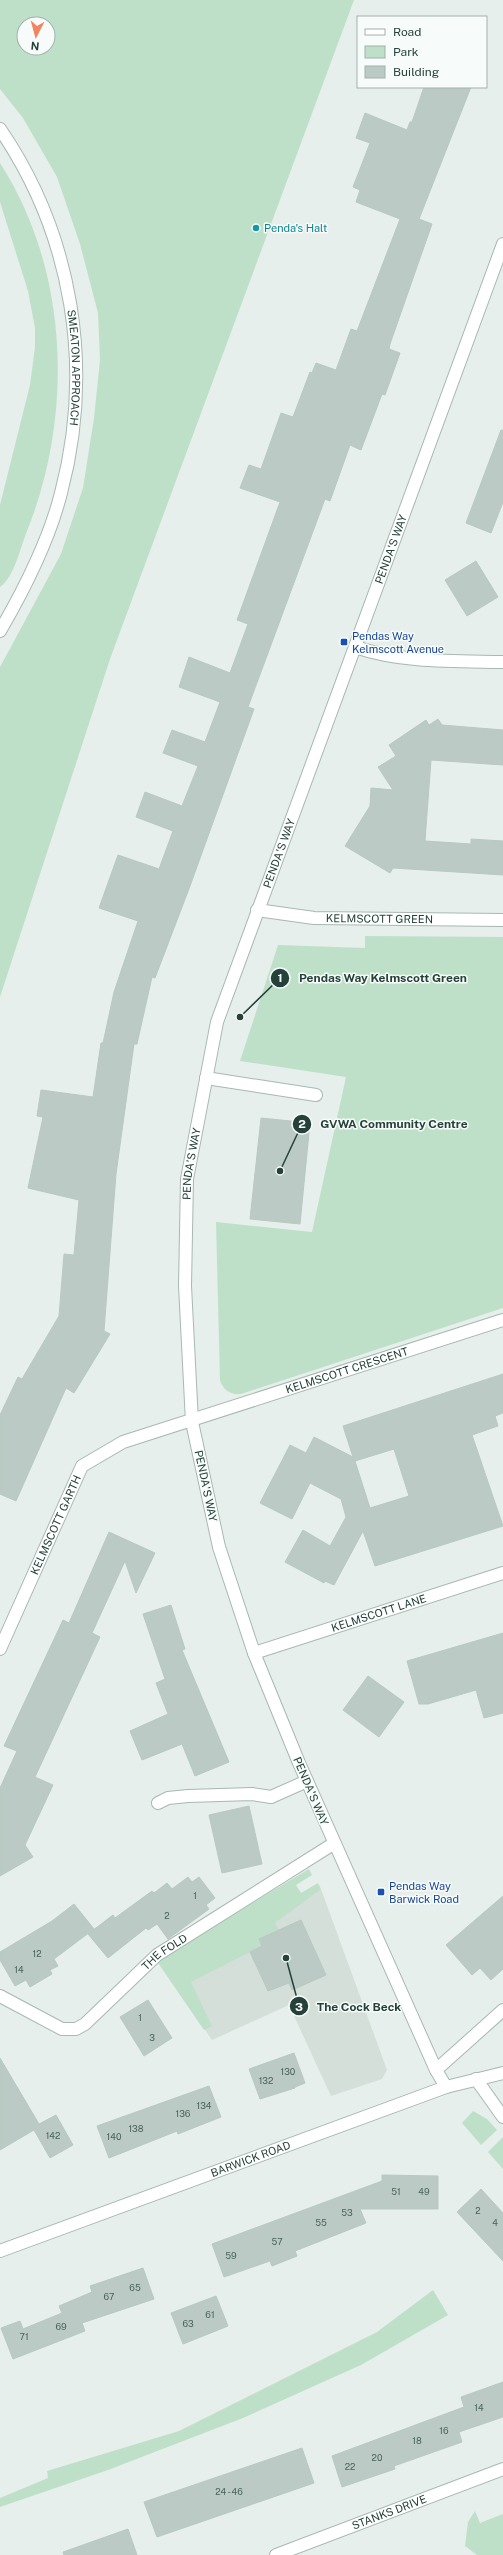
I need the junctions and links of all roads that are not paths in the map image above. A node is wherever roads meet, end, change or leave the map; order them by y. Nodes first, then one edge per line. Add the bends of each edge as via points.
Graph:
1 (0, 129) edge
2 (503, 244) edge
3 (1, 629) edge
4 (355, 647) junction
5 (503, 662) edge
6 (257, 910) junction
7 (503, 920) edge
8 (206, 1078) junction
9 (316, 1095) dead end
10 (503, 1320) edge
11 (192, 1422) junction
12 (503, 1573) edge
13 (0, 1649) edge
14 (254, 1653) junction
15 (307, 1781) junction
16 (158, 1802) dead end
17 (333, 1844) junction
18 (0, 1996) edge
19 (503, 2010) edge
20 (436, 2070) junction
21 (503, 2073) edge
22 (476, 2079) junction
23 (446, 2087) junction
24 (503, 2117) edge
25 (0, 2252) edge
26 (503, 2469) edge
27 (276, 2555) edge

1 - 3 street, SMEATON APPROACH via 29,178 57,244 73,315 77,387 74,430 61,494 36,562
2 - 4 street, PENDA'S WAY
4 - 5 street via 379,655 406,659
4 - 6 street, PENDA'S WAY
6 - 7 street, KELMSCOTT GREEN via 314,918
6 - 8 street, PENDA'S WAY via 217,1022
8 - 9 street
8 - 11 street, PENDA'S WAY via 187,1179 185,1286
10 - 11 street, KELMSCOTT CRESCENT
11 - 13 street, KELMSCOTT GARTH via 124,1442 82,1466
11 - 14 street, PENDA'S WAY via 219,1547
12 - 14 street, KELMSCOTT LANE
14 - 15 street, PENDA'S WAY
15 - 16 street via 271,1797 252,1794 188,1796
15 - 17 street, PENDA'S WAY
17 - 18 street, THE FOLD via 157,1955 85,2024 76,2029 62,2029
17 - 20 street, PENDA'S WAY
19 - 20 street
20 - 23 street, PENDA'S WAY
21 - 22 street, BARWICK ROAD
22 - 23 street, BARWICK ROAD
22 - 24 street
23 - 25 street, BARWICK ROAD
26 - 27 street, STANKS DRIVE

